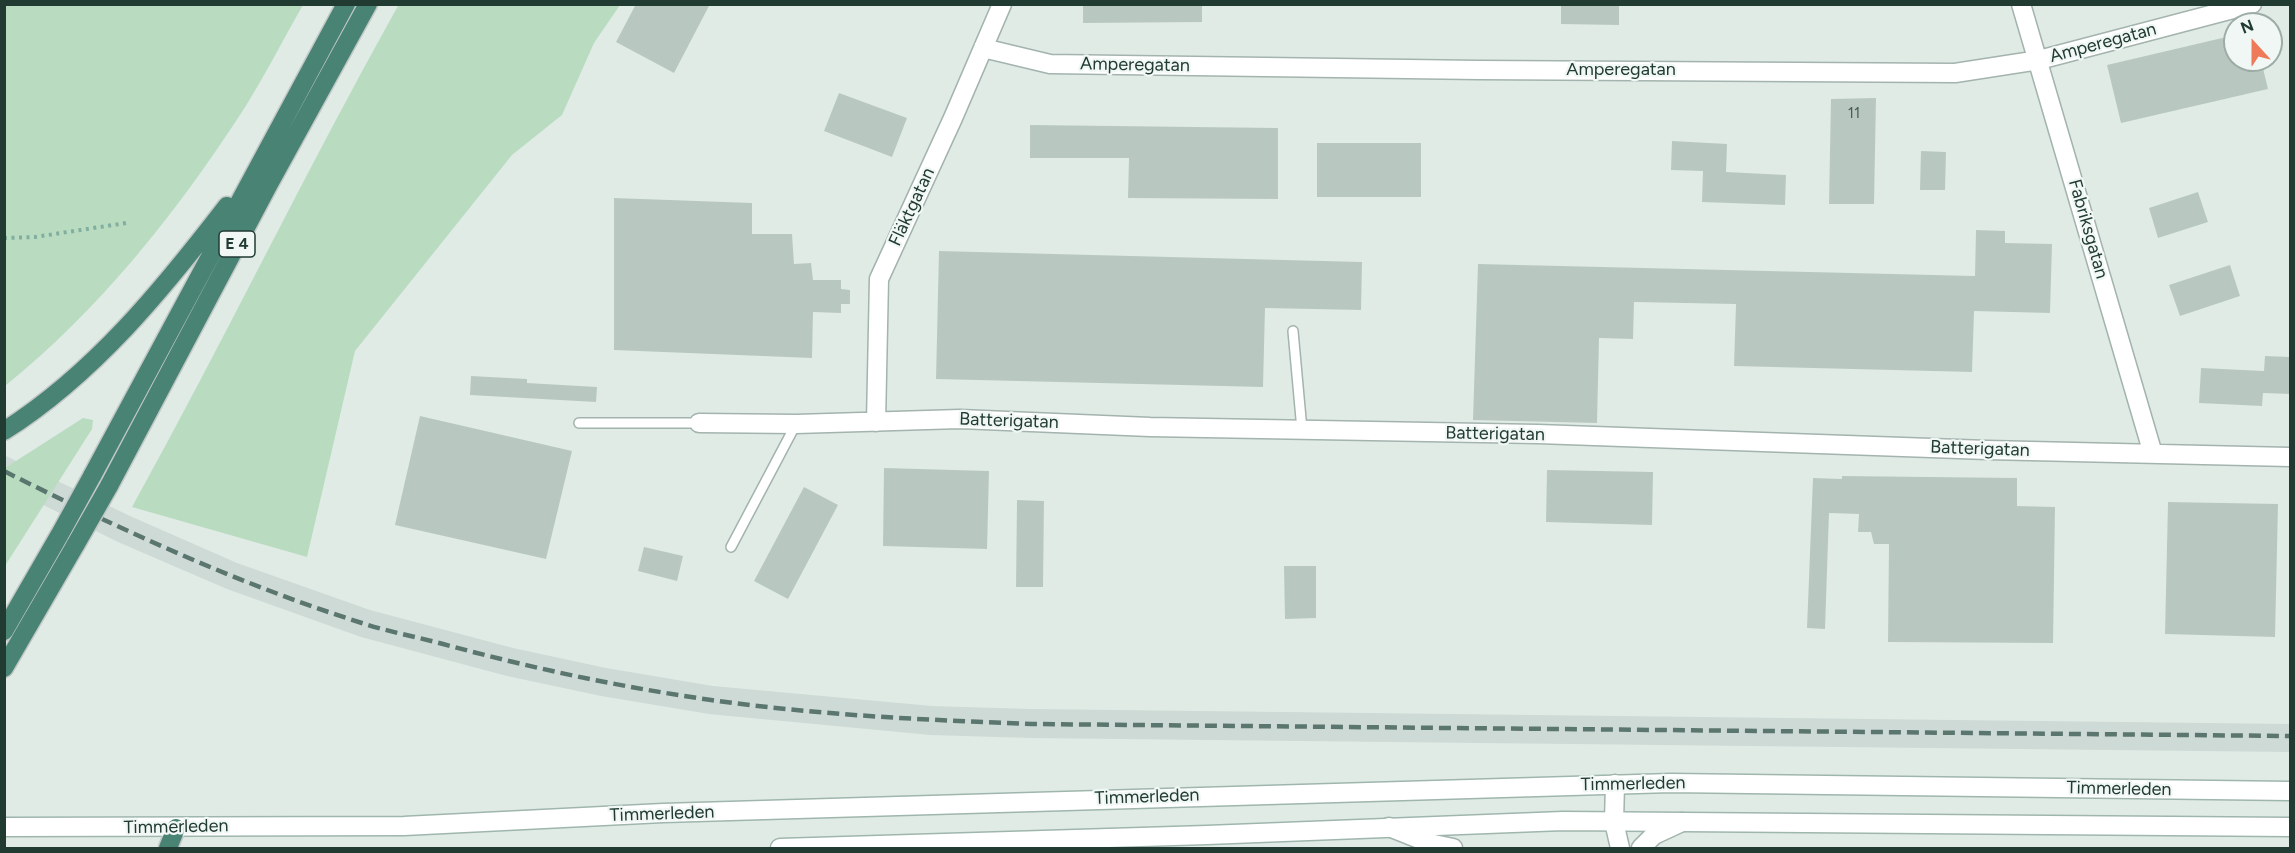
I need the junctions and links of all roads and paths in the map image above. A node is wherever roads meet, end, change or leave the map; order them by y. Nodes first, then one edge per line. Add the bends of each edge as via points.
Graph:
1 (346, 4) edge
2 (368, 4) edge
3 (1002, 4) edge
4 (2021, 4) edge
5 (2252, 4) edge
6 (983, 48) junction
7 (2039, 60) junction
8 (257, 167) junction
9 (126, 223) dead end
10 (4, 238) edge
11 (1293, 331) dead end
12 (876, 422) junction
13 (579, 423) dead end
14 (699, 423) joint
15 (796, 424) junction
16 (1302, 430) junction
17 (4, 432) edge
18 (2153, 454) junction
19 (2290, 457) edge
20 (731, 547) dead end
21 (4, 631) edge
22 (4, 668) edge
23 (1615, 784) junction
24 (2290, 791) edge
25 (1614, 822) junction
26 (1682, 822) junction
27 (4, 827) edge
28 (1388, 827) junction
29 (2290, 827) edge
30 (176, 828) junction
31 (168, 849) edge
32 (183, 849) edge
33 (780, 849) edge
34 (1453, 849) edge
35 (1605, 849) edge
36 (1620, 849) edge
37 (1641, 849) edge

1 - 8 highway, E 4
2 - 22 highway, E 4, bridge via 109,486
3 - 6 street, Fläktgatan
4 - 7 street, Fabriksgatan
5 - 7 street, Amperegatan
6 - 7 street, Amperegatan via 1050,64 1479,70 1955,73
6 - 12 street, Fläktgatan via 879,279
7 - 18 street, Fabriksgatan
8 - 17 highway, E 4 via 183,263 114,340 50,398
8 - 21 highway, E 4, bridge via 92,476
9 - 10 path
11 - 16 lane
12 - 15 street, Batterigatan
12 - 16 street, Batterigatan via 960,419
13 - 14 lane
14 - 15 street, Batterigatan
15 - 20 lane
16 - 18 street, Batterigatan
18 - 19 street, Batterigatan
23 - 24 street, Timmerleden
23 - 25 street
23 - 30 street, Timmerleden via 663,813 404,826
25 - 26 street, Timmerleden
25 - 28 street, Timmerleden
25 - 35 street
25 - 36 street
26 - 29 street, Timmerleden
26 - 37 street via 1654,835
27 - 30 street, Timmerleden
28 - 33 street, Timmerleden
28 - 34 street
30 - 31 highway
30 - 32 highway

